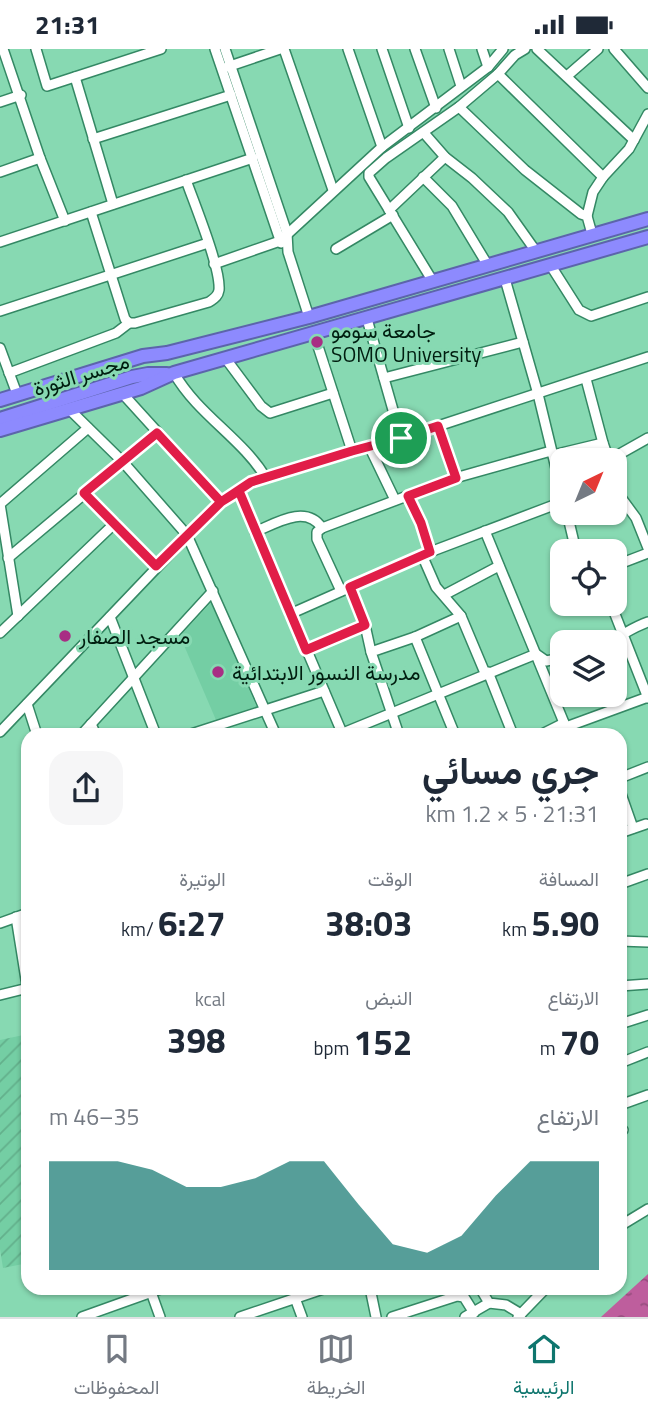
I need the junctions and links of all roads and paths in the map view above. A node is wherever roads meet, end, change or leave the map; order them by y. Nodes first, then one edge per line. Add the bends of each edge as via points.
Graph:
1 (3, 49) edge
2 (36, 49) edge
3 (162, 49) edge
4 (215, 49) edge
5 (225, 49) edge
6 (282, 49) edge
7 (348, 49) edge
8 (382, 49) edge
9 (415, 49) edge
10 (449, 49) edge
11 (482, 49) edge
12 (503, 49) edge
13 (525, 49) edge
14 (537, 49) edge
15 (598, 49) edge
16 (614, 49) edge
17 (143, 52) edge
18 (488, 67) junction
19 (226, 68) junction
20 (498, 74) junction
21 (566, 76) junction
22 (75, 77) junction
23 (461, 86) junction
24 (648, 88) edge
25 (21, 95) junction
26 (231, 95) junction
27 (0, 102) edge
28 (459, 107) junction
29 (436, 108) junction
30 (648, 114) edge
31 (409, 128) junction
32 (424, 132) junction
33 (93, 139) junction
34 (634, 140) junction
35 (382, 147) junction
36 (445, 157) junction
37 (40, 158) junction
38 (253, 158) junction
39 (0, 172) edge
40 (423, 177) junction
41 (603, 177) junction
42 (186, 180) junction
43 (333, 190) junction
44 (113, 204) junction
45 (91, 212) junction
46 (391, 212) junction
47 (587, 216) junction
48 (648, 219) edge
49 (65, 221) junction
50 (611, 229) junction
51 (287, 233) junction
52 (592, 234) junction
53 (648, 237) edge
54 (572, 240) junction
55 (280, 241) junction
56 (0, 242) edge
57 (208, 243) junction
58 (615, 246) junction
59 (336, 249) dead end
60 (535, 250) junction
61 (288, 252) junction
62 (578, 257) junction
63 (214, 264) junction
64 (487, 264) junction
65 (551, 265) junction
66 (111, 275) junction
67 (505, 279) junction
68 (432, 280) junction
69 (648, 297) edge
70 (0, 311) edge
71 (309, 317) junction
72 (367, 319) junction
73 (129, 323) junction
74 (314, 334) junction
75 (523, 342) junction
76 (0, 348) edge
77 (167, 353) junction
78 (648, 357) edge
79 (226, 359) junction
80 (9, 373) junction
81 (174, 373) junction
82 (131, 374) junction
83 (384, 378) junction
84 (586, 379) junction
85 (122, 393) junction
86 (333, 393) junction
87 (17, 394) junction
88 (538, 394) junction
89 (0, 400) edge
90 (69, 409) junction
91 (0, 411) edge
92 (0, 419) edge
93 (438, 426) junction
94 (89, 428) junction
95 (0, 430) edge
96 (157, 433) junction
97 (401, 438) junction
98 (648, 438) edge
99 (603, 443) junction
100 (369, 446) junction
101 (551, 448) edge
102 (578, 448) edge
103 (605, 448) edge
104 (627, 450) edge
105 (352, 451) junction
106 (550, 454) edge
107 (123, 462) junction
108 (266, 478) junction
109 (456, 478) junction
110 (239, 491) junction
111 (84, 493) junction
112 (408, 496) junction
113 (395, 501) junction
114 (221, 502) junction
115 (627, 506) edge
116 (550, 507) edge
117 (115, 523) junction
118 (322, 528) junction
119 (485, 531) junction
120 (255, 532) junction
121 (187, 535) junction
122 (648, 550) edge
123 (426, 554) junction
124 (8, 558) junction
125 (627, 560) edge
126 (156, 566) junction
127 (499, 566) junction
128 (345, 589) junction
129 (213, 591) junction
130 (443, 595) junction
131 (290, 614) junction
132 (18, 616) junction
133 (461, 616) junction
134 (110, 617) junction
135 (648, 622) edge
136 (365, 625) junction
137 (627, 632) edge
138 (0, 633) edge
139 (415, 637) junction
140 (627, 643) edge
141 (306, 650) junction
142 (371, 652) junction
143 (536, 654) junction
144 (550, 660) edge
145 (487, 673) junction
146 (133, 678) junction
147 (324, 691) junction
148 (437, 693) junction
149 (648, 698) edge
150 (27, 704) junction
151 (265, 710) junction
152 (390, 713) junction
153 (91, 724) junction
154 (35, 728) edge
155 (87, 728) edge
156 (93, 728) edge
157 (153, 728) edge
158 (225, 728) edge
159 (273, 728) edge
160 (340, 728) edge
161 (356, 728) edge
162 (396, 728) edge
163 (452, 728) edge
164 (510, 728) edge
165 (566, 728) edge
166 (569, 728) edge
167 (0, 732) edge
168 (648, 767) edge
169 (627, 775) edge
170 (627, 811) edge
171 (646, 824) edge
172 (633, 828) junction
173 (627, 830) edge
174 (648, 874) edge
175 (627, 882) edge
176 (21, 915) edge
177 (16, 916) junction
178 (0, 923) edge
179 (627, 941) edge
180 (648, 942) edge
181 (21, 947) edge
182 (648, 984) edge
183 (627, 986) edge
184 (21, 991) edge
185 (0, 995) edge
186 (648, 1015) edge
187 (627, 1022) edge
188 (648, 1052) edge
189 (627, 1060) edge
190 (648, 1095) edge
191 (627, 1102) edge
192 (648, 1209) edge
193 (627, 1222) edge
194 (143, 1295) edge
195 (152, 1295) edge
196 (304, 1295) edge
197 (371, 1295) edge
198 (484, 1295) edge
199 (538, 1295) edge
200 (295, 1298) junction
201 (489, 1304) junction
202 (470, 1315) edge
203 (519, 1315) edge
204 (82, 1317) edge
205 (159, 1317) edge
206 (240, 1317) edge
207 (302, 1317) edge
208 (376, 1317) edge
209 (392, 1317) edge

1 - 25 street
2 - 22 street via 47,86
3 - 17 street
4 - 19 street
5 - 19 street
6 - 19 street
6 - 43 street
7 - 35 street
8 - 31 street
9 - 29 street
10 - 23 street
11 - 18 street
12 - 18 street
13 - 20 street
14 - 21 street
15 - 21 street
16 - 24 street
17 - 22 street
18 - 23 street
19 - 26 street
19 - 51 street
20 - 28 street
20 - 41 street
21 - 34 street
22 - 33 street
23 - 29 street
25 - 27 street
25 - 37 street
26 - 33 street
26 - 38 street
28 - 32 street
28 - 47 street via 526,170
29 - 31 street
30 - 34 street
31 - 35 street
32 - 36 street
32 - 46 street via 369,173
33 - 44 street
34 - 41 street
35 - 43 street
36 - 40 street
36 - 60 street via 508,212
37 - 39 street
37 - 49 street
38 - 42 street
38 - 55 street
40 - 46 street
40 - 64 street via 452,206
41 - 47 street
42 - 44 street
42 - 57 street
43 - 51 street
44 - 45 street
45 - 49 street
45 - 66 street
46 - 59 street
46 - 68 street
47 - 52 street
48 - 50 highway
49 - 56 street
50 - 52 highway
50 - 58 highway via 606,239
51 - 55 street
51 - 61 street
52 - 54 highway
53 - 58 highway
54 - 60 highway
54 - 62 highway via 582,249
55 - 61 street
55 - 63 street
57 - 63 street
57 - 66 street
58 - 62 highway
60 - 64 highway
61 - 71 street
62 - 65 highway
63 - 73 street via 219,289 215,298
64 - 68 highway
65 - 67 highway
65 - 69 street via 579,310 591,316
66 - 70 street
66 - 73 street
67 - 72 highway
67 - 75 street
68 - 71 highway
71 - 77 highway
72 - 74 highway
72 - 83 street
73 - 80 street via 116,333
74 - 79 highway
74 - 86 street
75 - 83 street
75 - 88 street
76 - 80 street
77 - 82 highway, مجسر الثورة
77 - 87 highway
78 - 84 street
79 - 81 highway
79 - 86 street via 270,413
80 - 87 street
81 - 82 highway, مجسر الثورة
81 - 85 highway
81 - 108 street via 195,404 256,461
82 - 91 highway, مجسر الثورة
82 - 92 highway, مجسر الثورة
83 - 97 street
84 - 88 street
84 - 99 street
85 - 90 highway
85 - 96 street
86 - 105 street
87 - 89 highway
88 - 93 street
88 - 101 street
90 - 94 street
90 - 95 highway
93 - 97 street
93 - 109 street
94 - 107 street
94 - 124 street via 0,504
96 - 107 street
96 - 114 street
97 - 100 street
98 - 104 street
99 - 102 street
99 - 103 street
100 - 105 street
100 - 113 street
105 - 108 street
106 - 109 street
107 - 111 street
107 - 121 street
108 - 110 street
109 - 112 street
110 - 114 street
110 - 120 street
111 - 117 street
111 - 124 street
112 - 113 street
112 - 123 street via 421,523
113 - 118 street
114 - 121 street
115 - 122 street
116 - 119 street
117 - 126 street
117 - 132 street
118 - 120 street via 306,516 294,516
118 - 128 street via 317,539
119 - 123 street
119 - 127 street
120 - 131 street
121 - 126 street
121 - 129 street
122 - 125 street
123 - 128 street
123 - 130 street
124 - 132 street
126 - 134 street
127 - 130 street
127 - 143 street
128 - 131 street
128 - 136 street
129 - 146 street
129 - 151 street
130 - 133 street
131 - 141 street
132 - 138 street
133 - 139 street
133 - 145 street
134 - 146 street
134 - 150 street
135 - 137 street
136 - 141 street
136 - 142 street
139 - 142 street
139 - 148 street
140 - 149 street
141 - 147 street
142 - 152 street
143 - 144 street
143 - 145 street
143 - 165 street
145 - 148 street
145 - 164 street
146 - 153 street
146 - 157 street
147 - 151 street
147 - 160 street
148 - 152 street
148 - 163 street
149 - 166 street
150 - 154 street
150 - 167 street
151 - 158 street
151 - 159 street
152 - 161 street
152 - 162 street
153 - 155 street
153 - 156 street
168 - 169 street
170 - 172 street
171 - 172 street
172 - 173 street
174 - 175 street
176 - 177 street
177 - 178 street
177 - 181 street
179 - 180 street
182 - 183 street
184 - 185 street
186 - 187 street
188 - 189 street
190 - 191 street
192 - 193 street
194 - 204 street
195 - 205 street
196 - 200 street
197 - 208 street
198 - 201 street
199 - 203 street
200 - 206 street
200 - 207 street
201 - 202 street
201 - 203 street via 506,1305
202 - 209 street via 464,1297 457,1296

